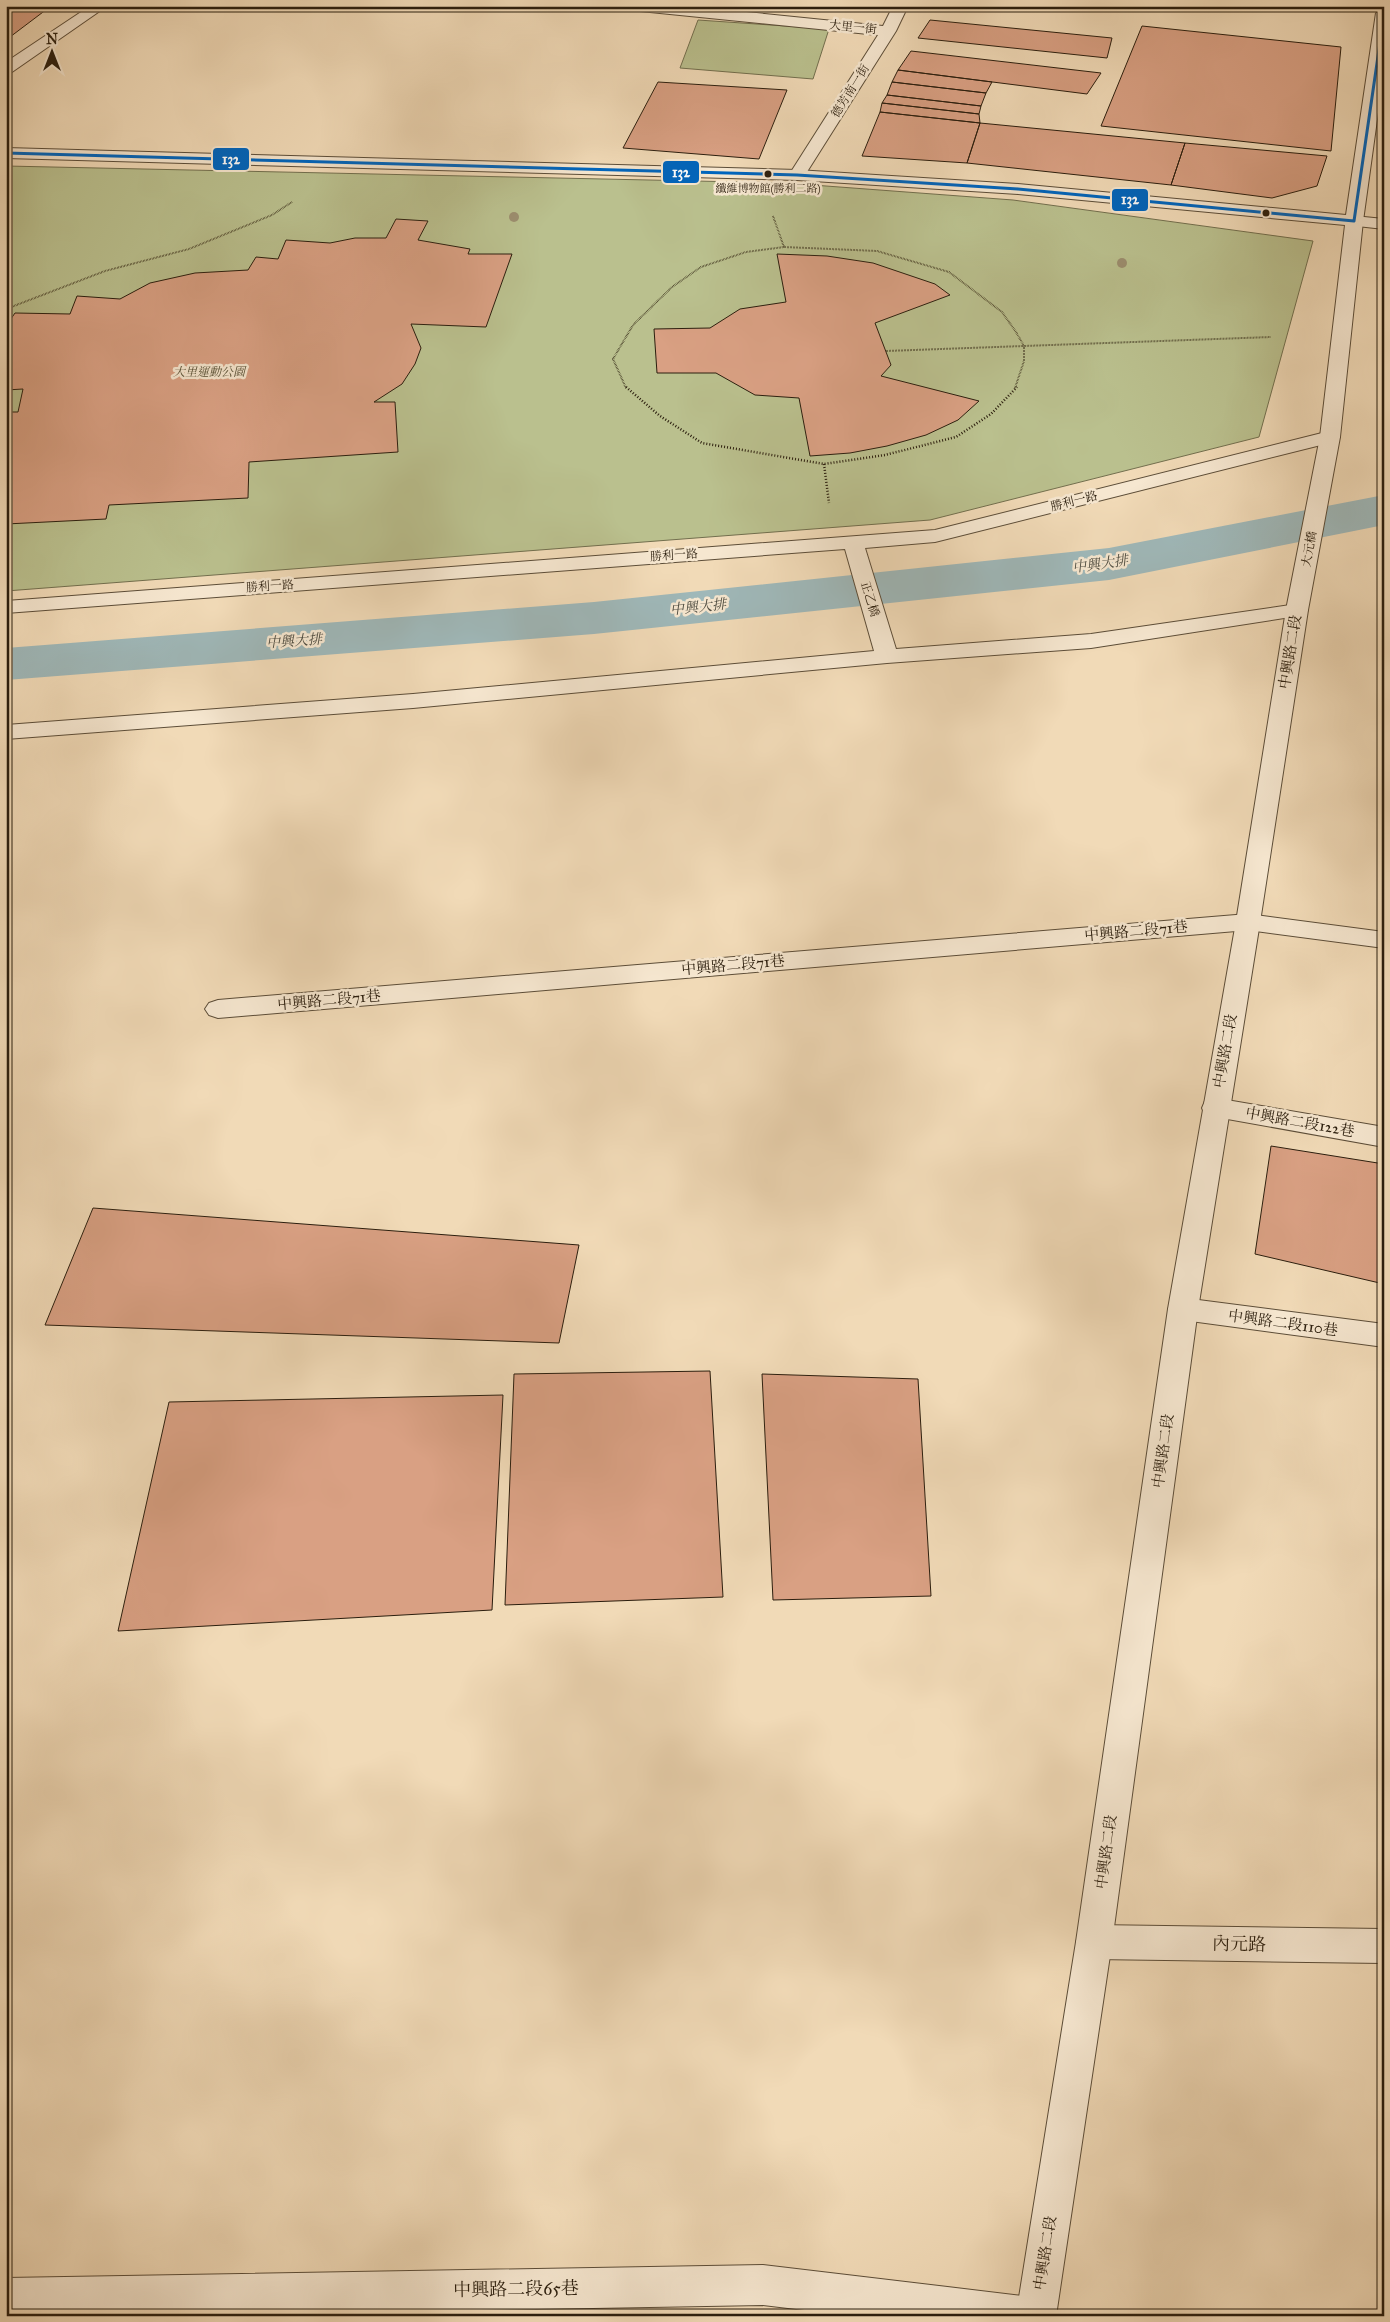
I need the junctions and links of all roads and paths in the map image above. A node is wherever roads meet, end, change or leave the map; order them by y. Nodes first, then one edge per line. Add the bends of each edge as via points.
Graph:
1 (100, 6) edge
2 (640, 6) edge
3 (900, 6) edge
4 (1384, 12) edge
5 (888, 31) junction
6 (6, 68) edge
7 (6, 153) edge
8 (797, 175) junction
9 (297, 199) dead end
10 (771, 212) dead end
11 (1354, 221) junction
12 (1384, 224) edge
13 (784, 247) junction
14 (6, 309) edge
15 (1271, 337) dead end
16 (1024, 346) junction
17 (886, 350) dead end
18 (1330, 437) junction
19 (824, 464) junction
20 (829, 506) dead end
21 (853, 541) junction
22 (1299, 600) junction
23 (6, 607) edge
24 (887, 656) junction
25 (6, 732) edge
26 (1248, 922) junction
27 (1384, 940) edge
28 (218, 1009) dead end
29 (1215, 1108) junction
30 (1384, 1137) edge
31 (1183, 1309) junction
32 (1384, 1336) edge
33 (1094, 1942) junction
34 (1384, 1946) edge
35 (6, 2298) edge
36 (1023, 2316) edge
37 (1036, 2316) edge

1 - 6 street
2 - 5 street, 大里一街
3 - 5 street, 德芳南一街
4 - 11 street
5 - 8 street, 德芳南一街
7 - 8 street
8 - 11 street via 1018,189
9 - 14 path via 272,215 189,249 105,270
10 - 13 path
11 - 12 street
11 - 18 street
13 - 16 path via 876,251 949,272 1002,312
13 - 19 path via 746,252 701,267 672,288 632,325 613,358 627,389 660,416 702,443
15 - 16 path
16 - 17 path
16 - 19 path via 1024,361 1017,386 991,414 956,437 885,455
18 - 21 street, 勝利一路 via 935,536
18 - 22 street, 大元橋
19 - 20 path
21 - 23 street, 勝利一路
21 - 24 street, 正乙橋
22 - 24 street via 1091,641
22 - 26 street, 中興路二段
24 - 25 street via 413,701
26 - 27 street, 中興路二段71巷
26 - 28 street, 中興路二段71巷
26 - 29 street, 中興路二段
29 - 30 street, 中興路二段122巷
29 - 31 street, 中興路二段
31 - 32 street, 中興路二段110巷
31 - 33 street, 中興路二段
33 - 34 street, 內元路
33 - 37 street, 中興路二段
35 - 36 street, 中興路二段65巷 via 763,2285

